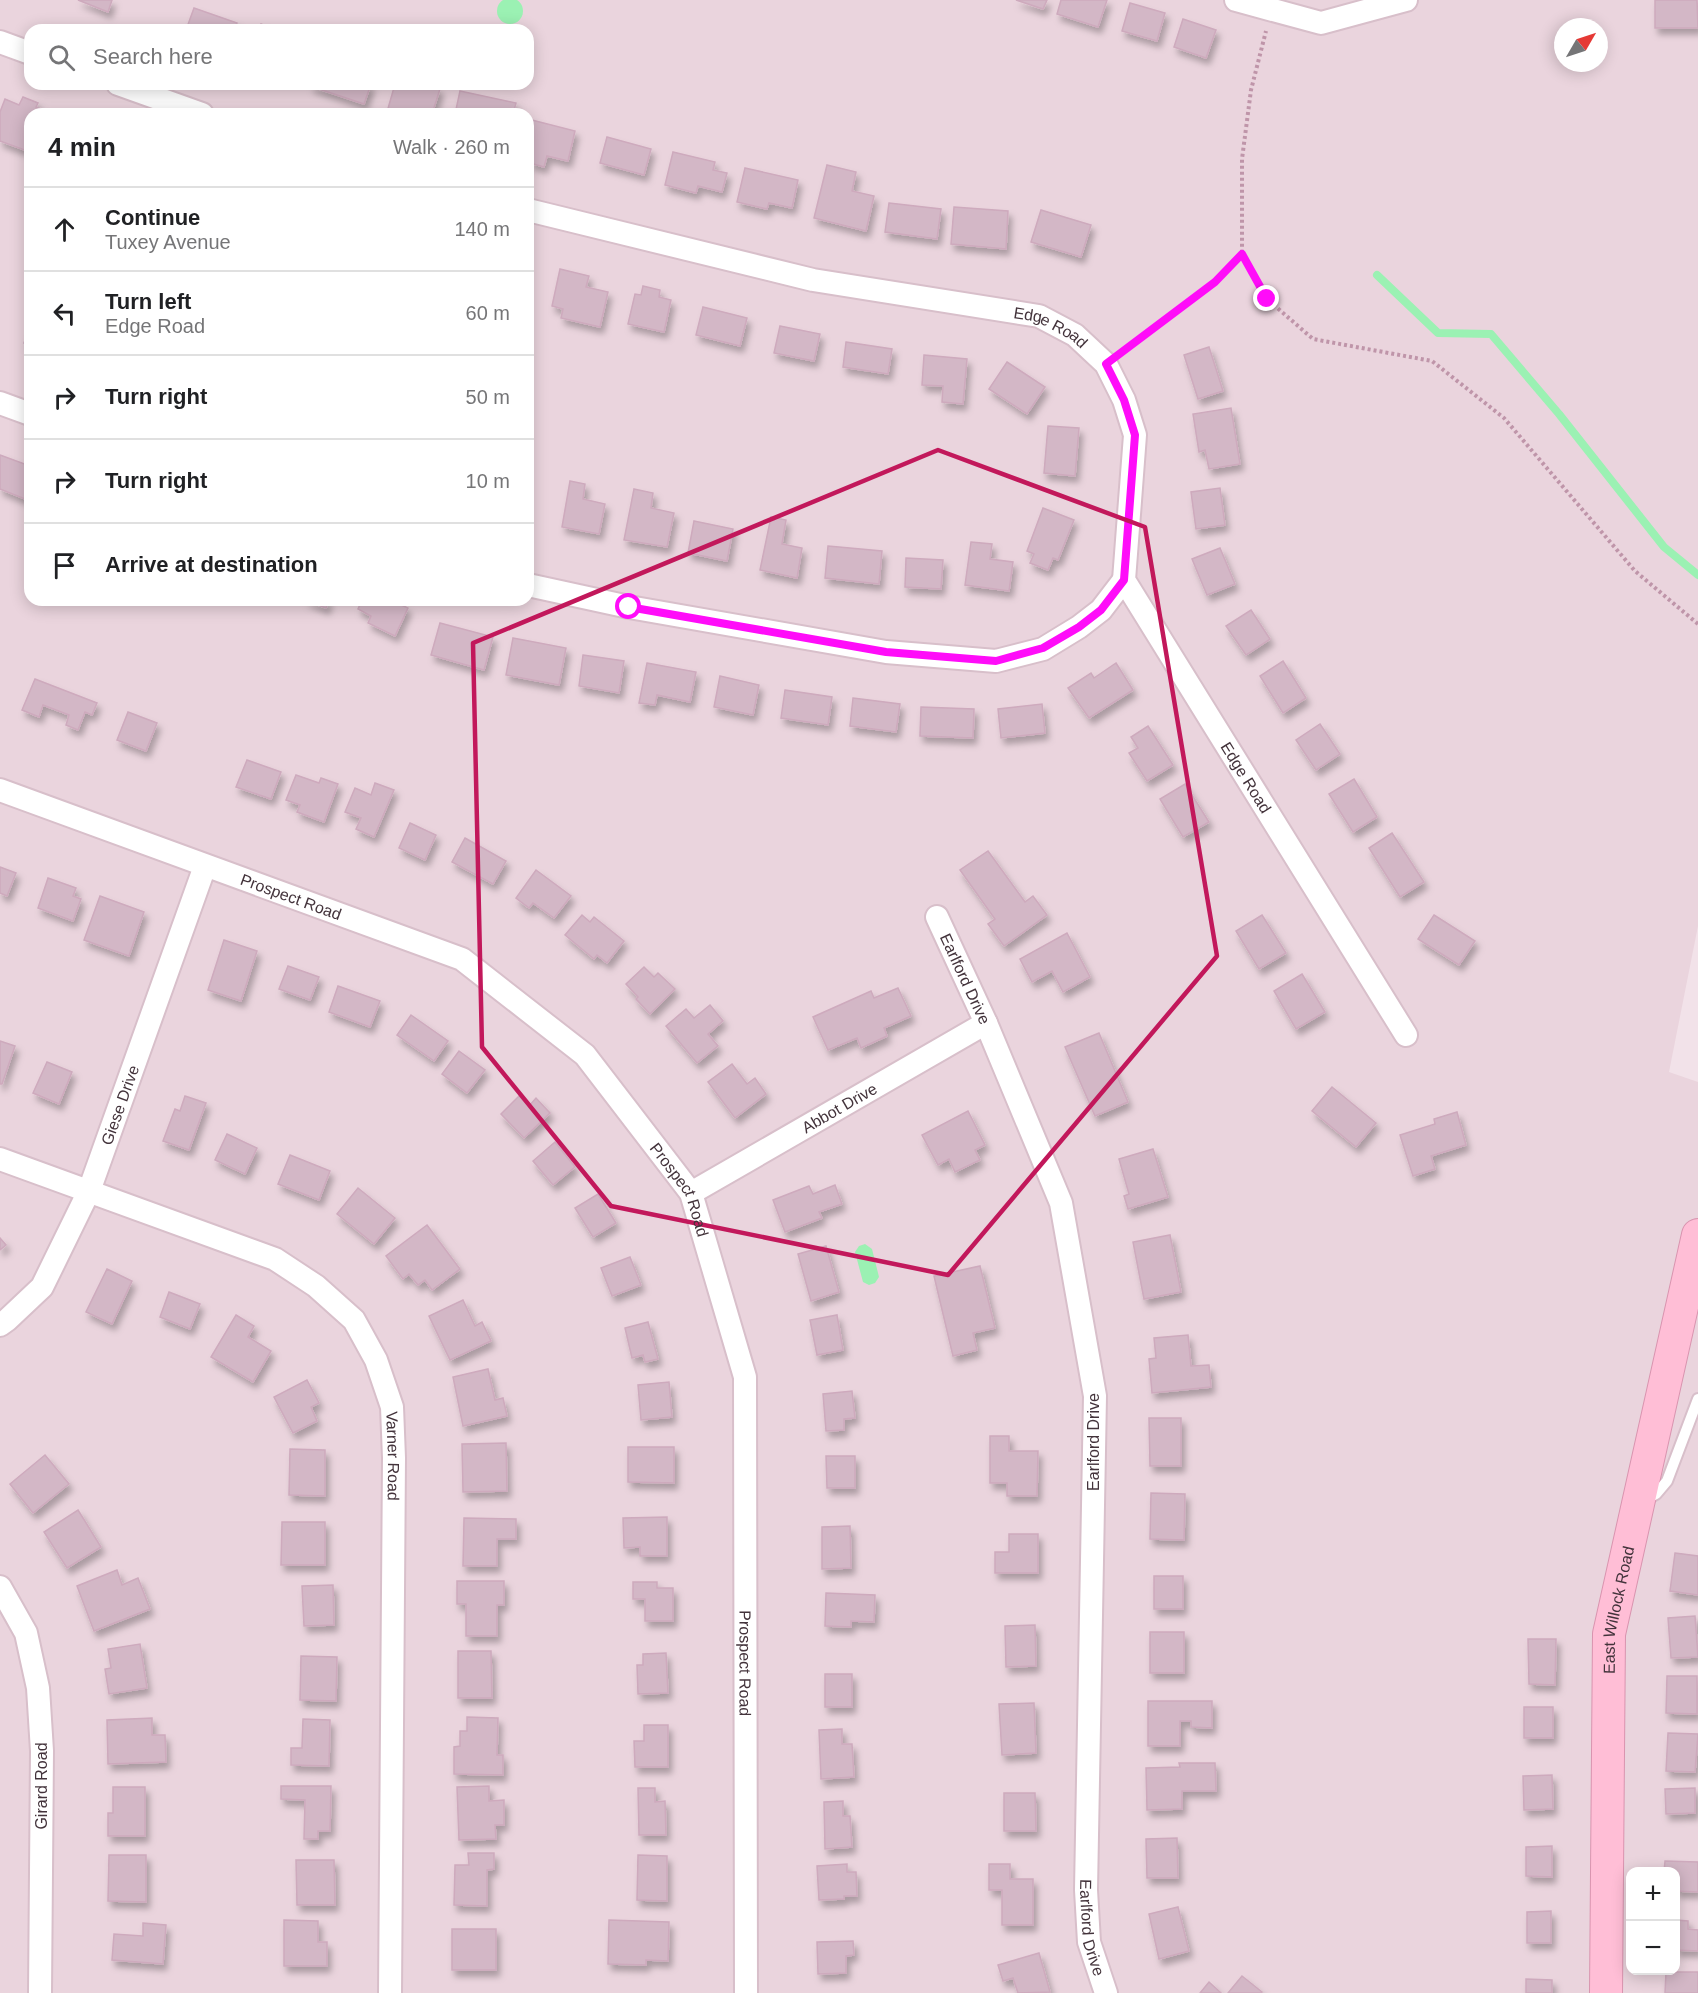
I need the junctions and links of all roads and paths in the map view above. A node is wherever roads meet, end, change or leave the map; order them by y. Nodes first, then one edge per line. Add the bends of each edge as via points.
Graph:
1 (1236, 0) edge
2 (1406, 0) edge
3 (1271, 10) junction
4 (0, 42) edge
5 (24, 51) edge
6 (135, 90) edge
7 (185, 108) edge
8 (534, 211) edge
9 (1242, 254) junction
10 (1106, 364) junction
11 (0, 403) edge
12 (24, 412) edge
13 (1124, 580) junction
14 (534, 586) edge
15 (1698, 624) edge
16 (0, 790) edge
17 (205, 866) junction
18 (937, 917) dead end
19 (986, 1023) junction
20 (1406, 1035) dead end
21 (0, 1159) edge
22 (88, 1191) junction
23 (691, 1193) junction
24 (1698, 1234) edge
25 (0, 1324) edge
26 (1698, 1399) edge
27 (1638, 1503) junction
28 (0, 1587) edge
29 (40, 1993) edge
30 (390, 1993) edge
31 (746, 1993) edge
32 (1106, 1993) edge
33 (1606, 1993) edge

1 - 3 street
2 - 3 street via 1321,23
3 - 9 path via 1251,90 1242,159
4 - 5 street
6 - 7 street
8 - 10 street, Edge Road via 813,280 1039,316 1075,335
9 - 10 path via 1215,282
9 - 15 path via 1267,299 1313,339 1432,361 1504,418 1635,571
10 - 13 street, Edge Road via 1124,400 1135,435
11 - 12 street
13 - 14 street via 1101,610 1079,627 1043,648 996,661 886,652
13 - 20 street, Edge Road
16 - 17 street, Prospect Road
17 - 22 street, Giese Drive
17 - 23 street, Prospect Road via 462,959 585,1055
18 - 19 street, Earlford Drive
19 - 23 street, Abbot Drive
19 - 32 street, Earlford Drive via 1061,1203 1095,1396 1086,1890 1089,1942
21 - 22 street, Varner Road
22 - 25 street, Giese Drive via 42,1287
22 - 30 street, Varner Road via 275,1259 316,1286 354,1320 376,1360 392,1407 394,1458
23 - 31 street, Prospect Road via 746,1377
24 - 27 street, East Willock Road
26 - 27 lane via 1667,1481 1656,1494
27 - 33 street, East Willock Road via 1609,1634
28 - 29 street, Girard Road via 26,1633 38,1688 42,1751

